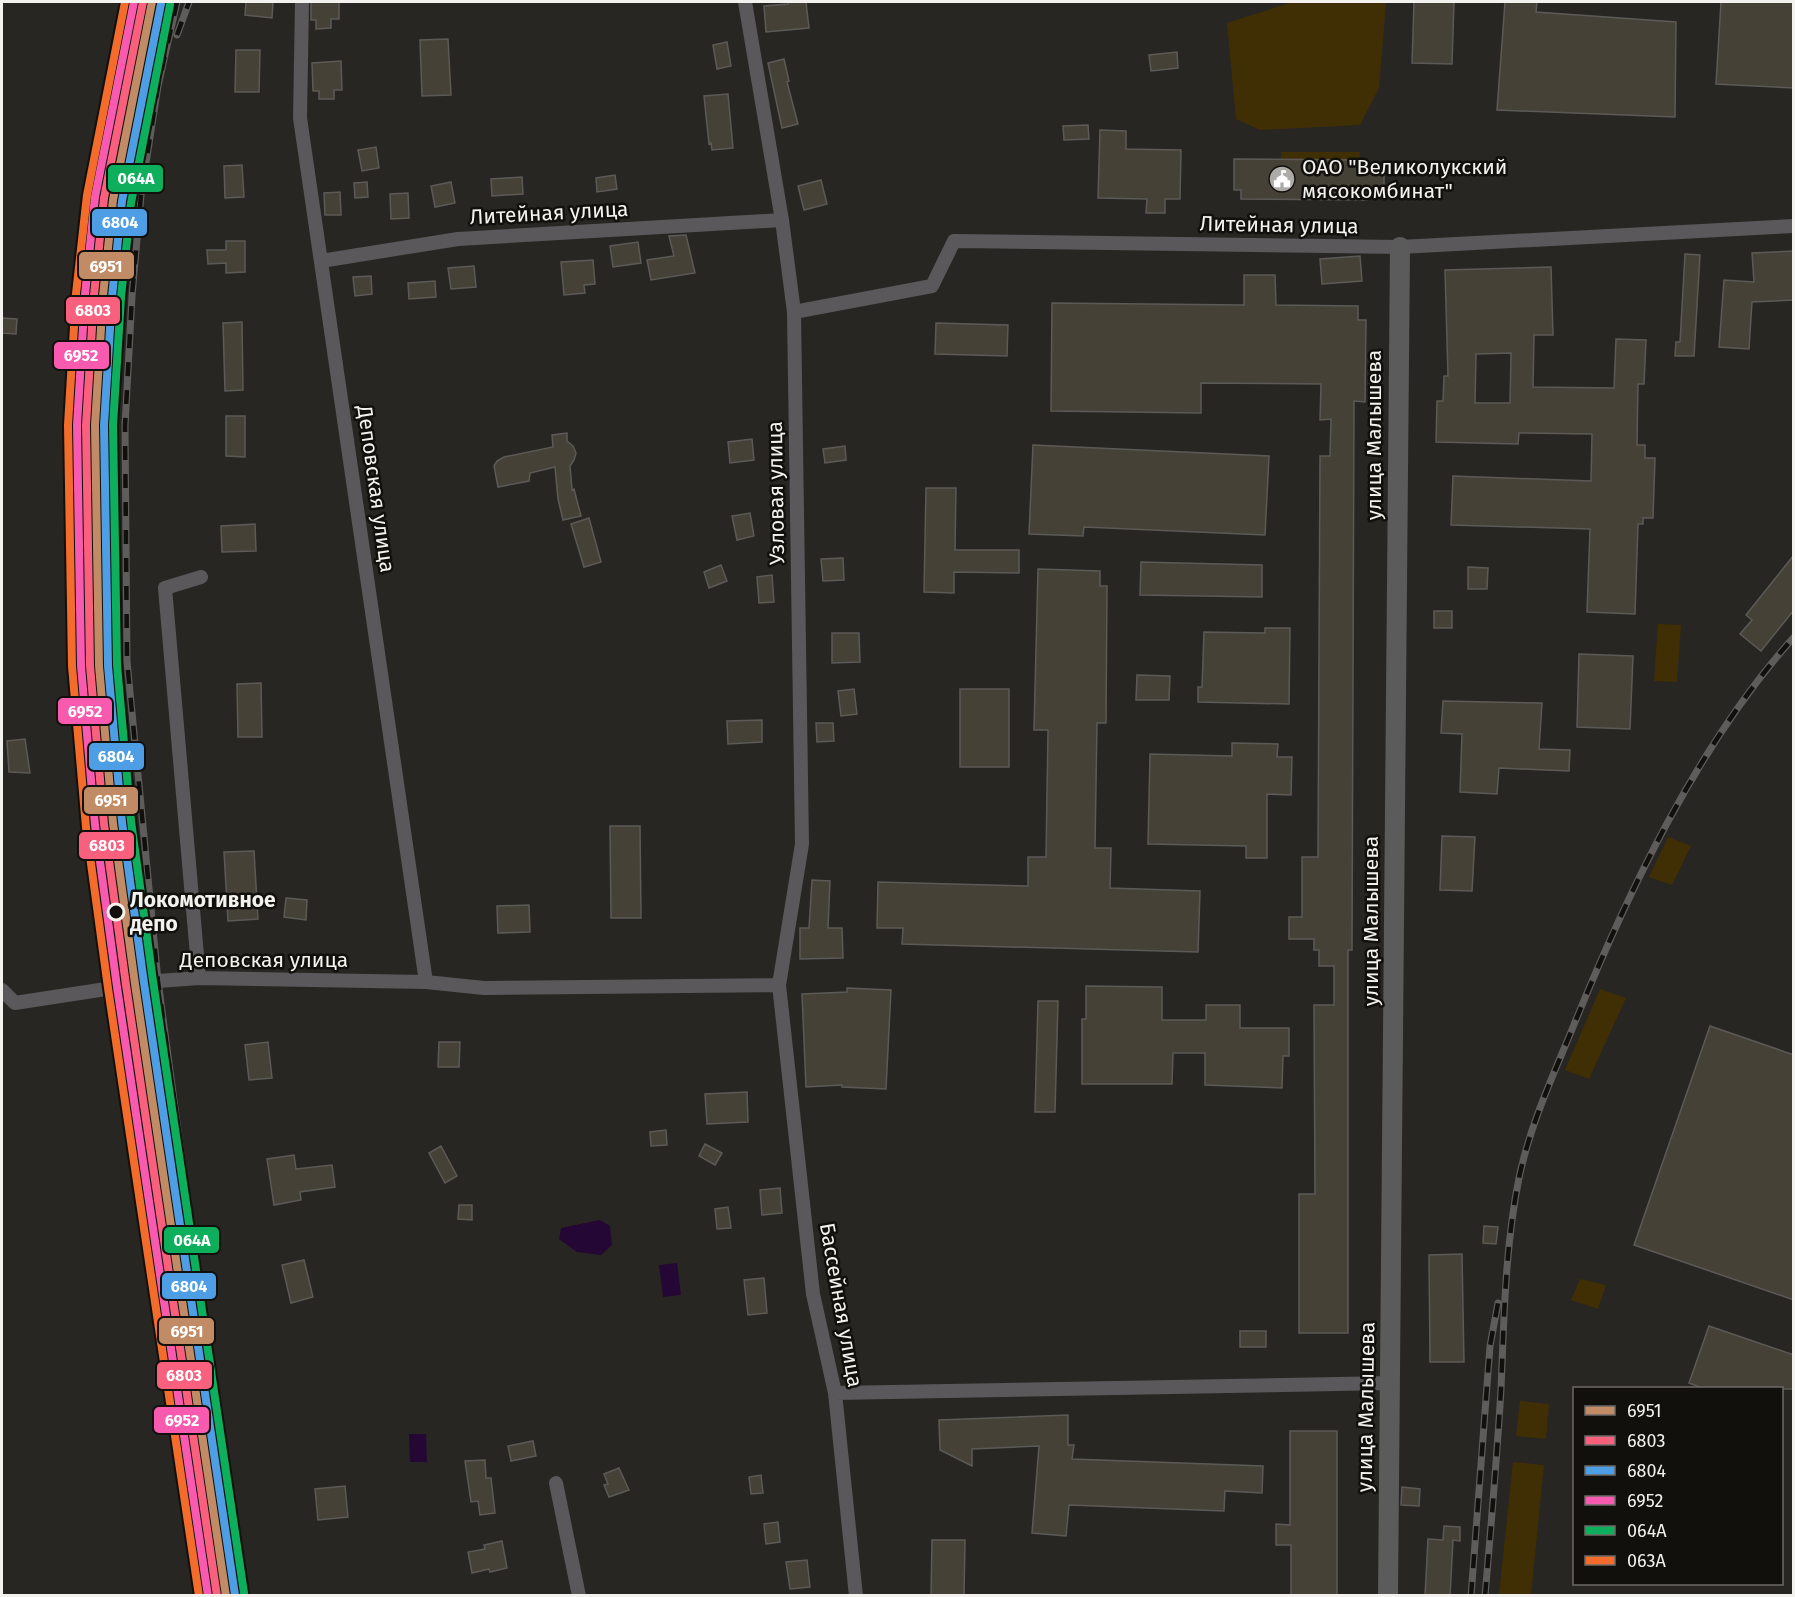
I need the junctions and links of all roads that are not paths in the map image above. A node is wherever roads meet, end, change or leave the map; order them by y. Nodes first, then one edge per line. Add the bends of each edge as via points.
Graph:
1 (302, 2) edge
2 (745, 2) edge
3 (782, 220) junction
4 (1794, 226) edge
5 (1400, 247) junction
6 (321, 261) junction
7 (794, 312) junction
8 (201, 577) dead end
9 (199, 978) junction
10 (426, 982) junction
11 (780, 985) junction
12 (2, 990) edge
13 (1391, 1383) junction
14 (835, 1393) junction
15 (556, 1483) dead end
16 (579, 1596) edge
17 (856, 1596) edge
18 (1388, 1596) edge

1 - 6 street, Деповская улица via 300,118
2 - 3 street, Узловая улица
3 - 6 street, Литейная улица via 458,239
3 - 7 street, Узловая улица
4 - 5 street, Литейная улица
5 - 7 street, Литейная улица via 954,241 933,286
5 - 13 street, улица Малышева
6 - 10 street, Деповская улица
7 - 11 street, Узловая улица via 802,844
8 - 9 street via 165,588
9 - 10 street, Деповская улица
9 - 12 street, Деповская улица via 15,1003
10 - 11 street, Деповская улица via 484,988
11 - 14 street, Бассейная улица via 813,1294
13 - 14 street
13 - 18 street, улица Малышева
14 - 17 street, Бассейная улица
15 - 16 street

